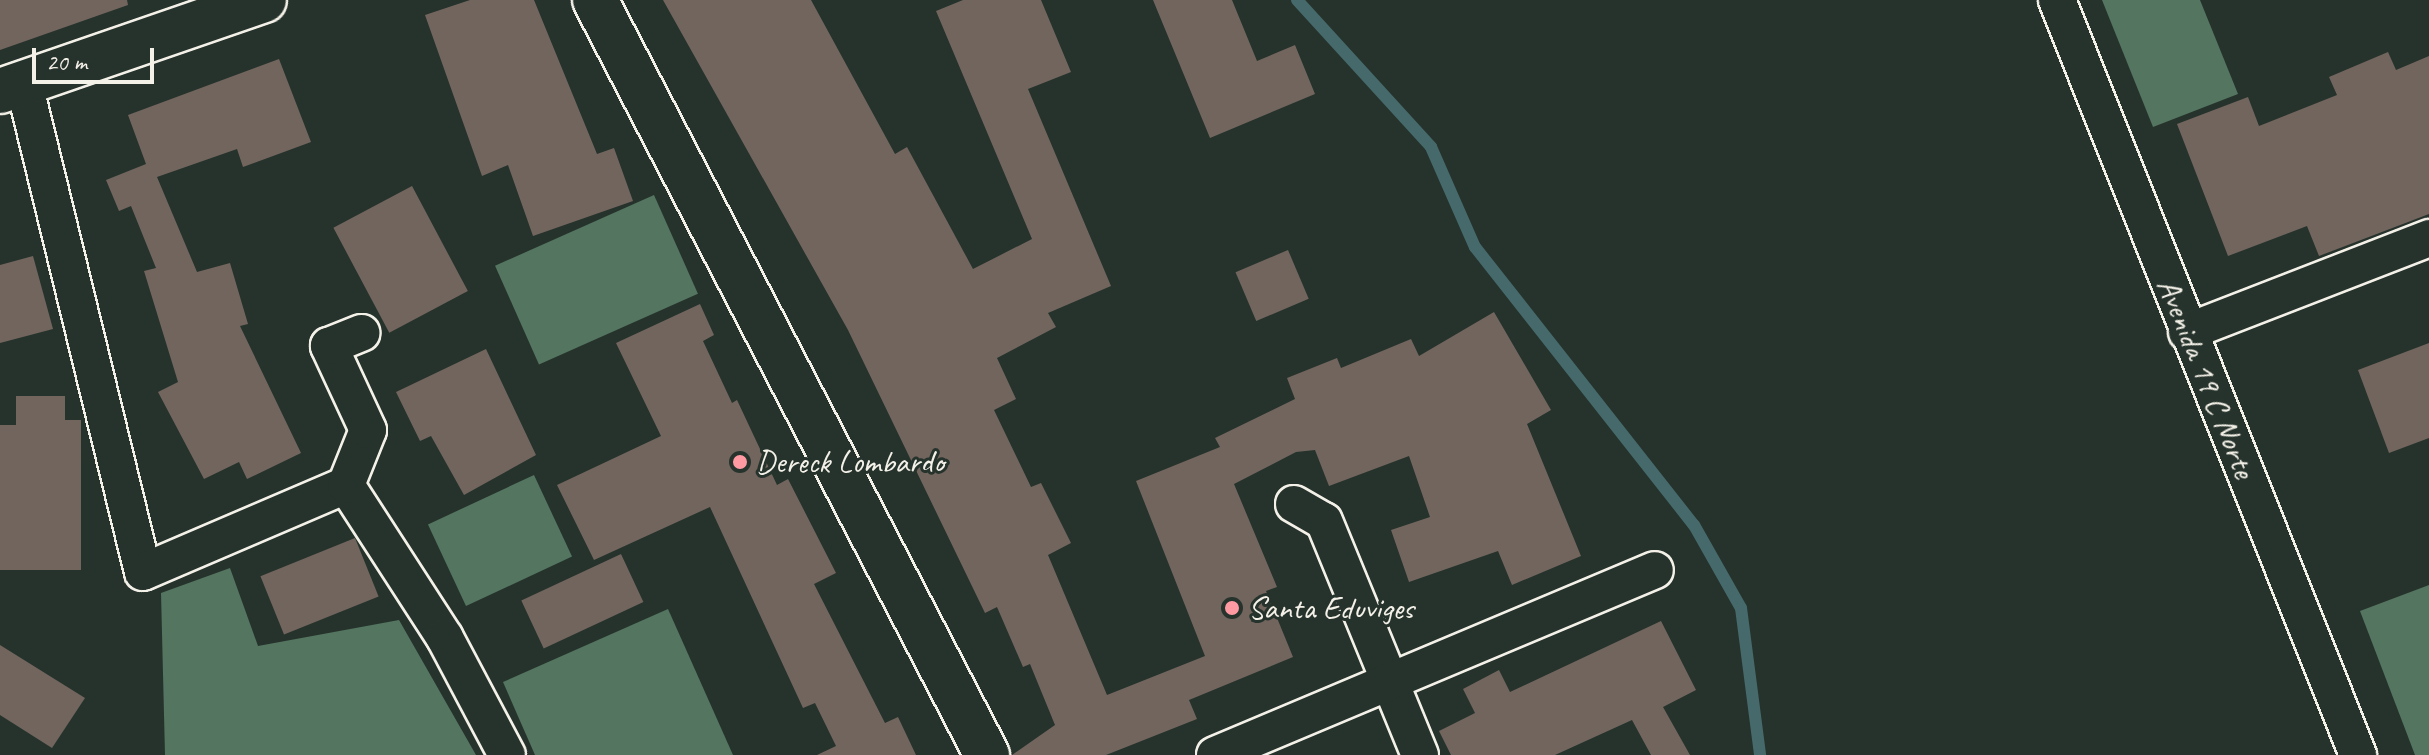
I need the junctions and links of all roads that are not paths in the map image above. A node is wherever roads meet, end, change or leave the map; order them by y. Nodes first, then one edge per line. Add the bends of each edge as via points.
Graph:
1 (264, 0) edge
2 (595, 0) edge
3 (2057, 0) edge
4 (186, 12) edge
5 (12, 88) edge
6 (2429, 238) edge
7 (2187, 332) junction
8 (362, 333) dead end
9 (346, 485) junction
10 (1294, 504) dead end
11 (1655, 570) dead end
12 (1386, 683) junction
13 (507, 755) edge
14 (987, 755) edge
15 (1215, 755) edge
16 (1420, 755) edge
17 (2358, 755) edge

1 - 4 street
2 - 14 street
3 - 7 street, Avenida 19 C Norte
4 - 5 street
5 - 9 street via 143,572
6 - 7 street
7 - 17 street, Avenida 19 C Norte
8 - 9 street via 329,346 368,430
9 - 13 street via 445,638
10 - 12 street via 1324,521
11 - 12 street
12 - 15 street
12 - 16 street

